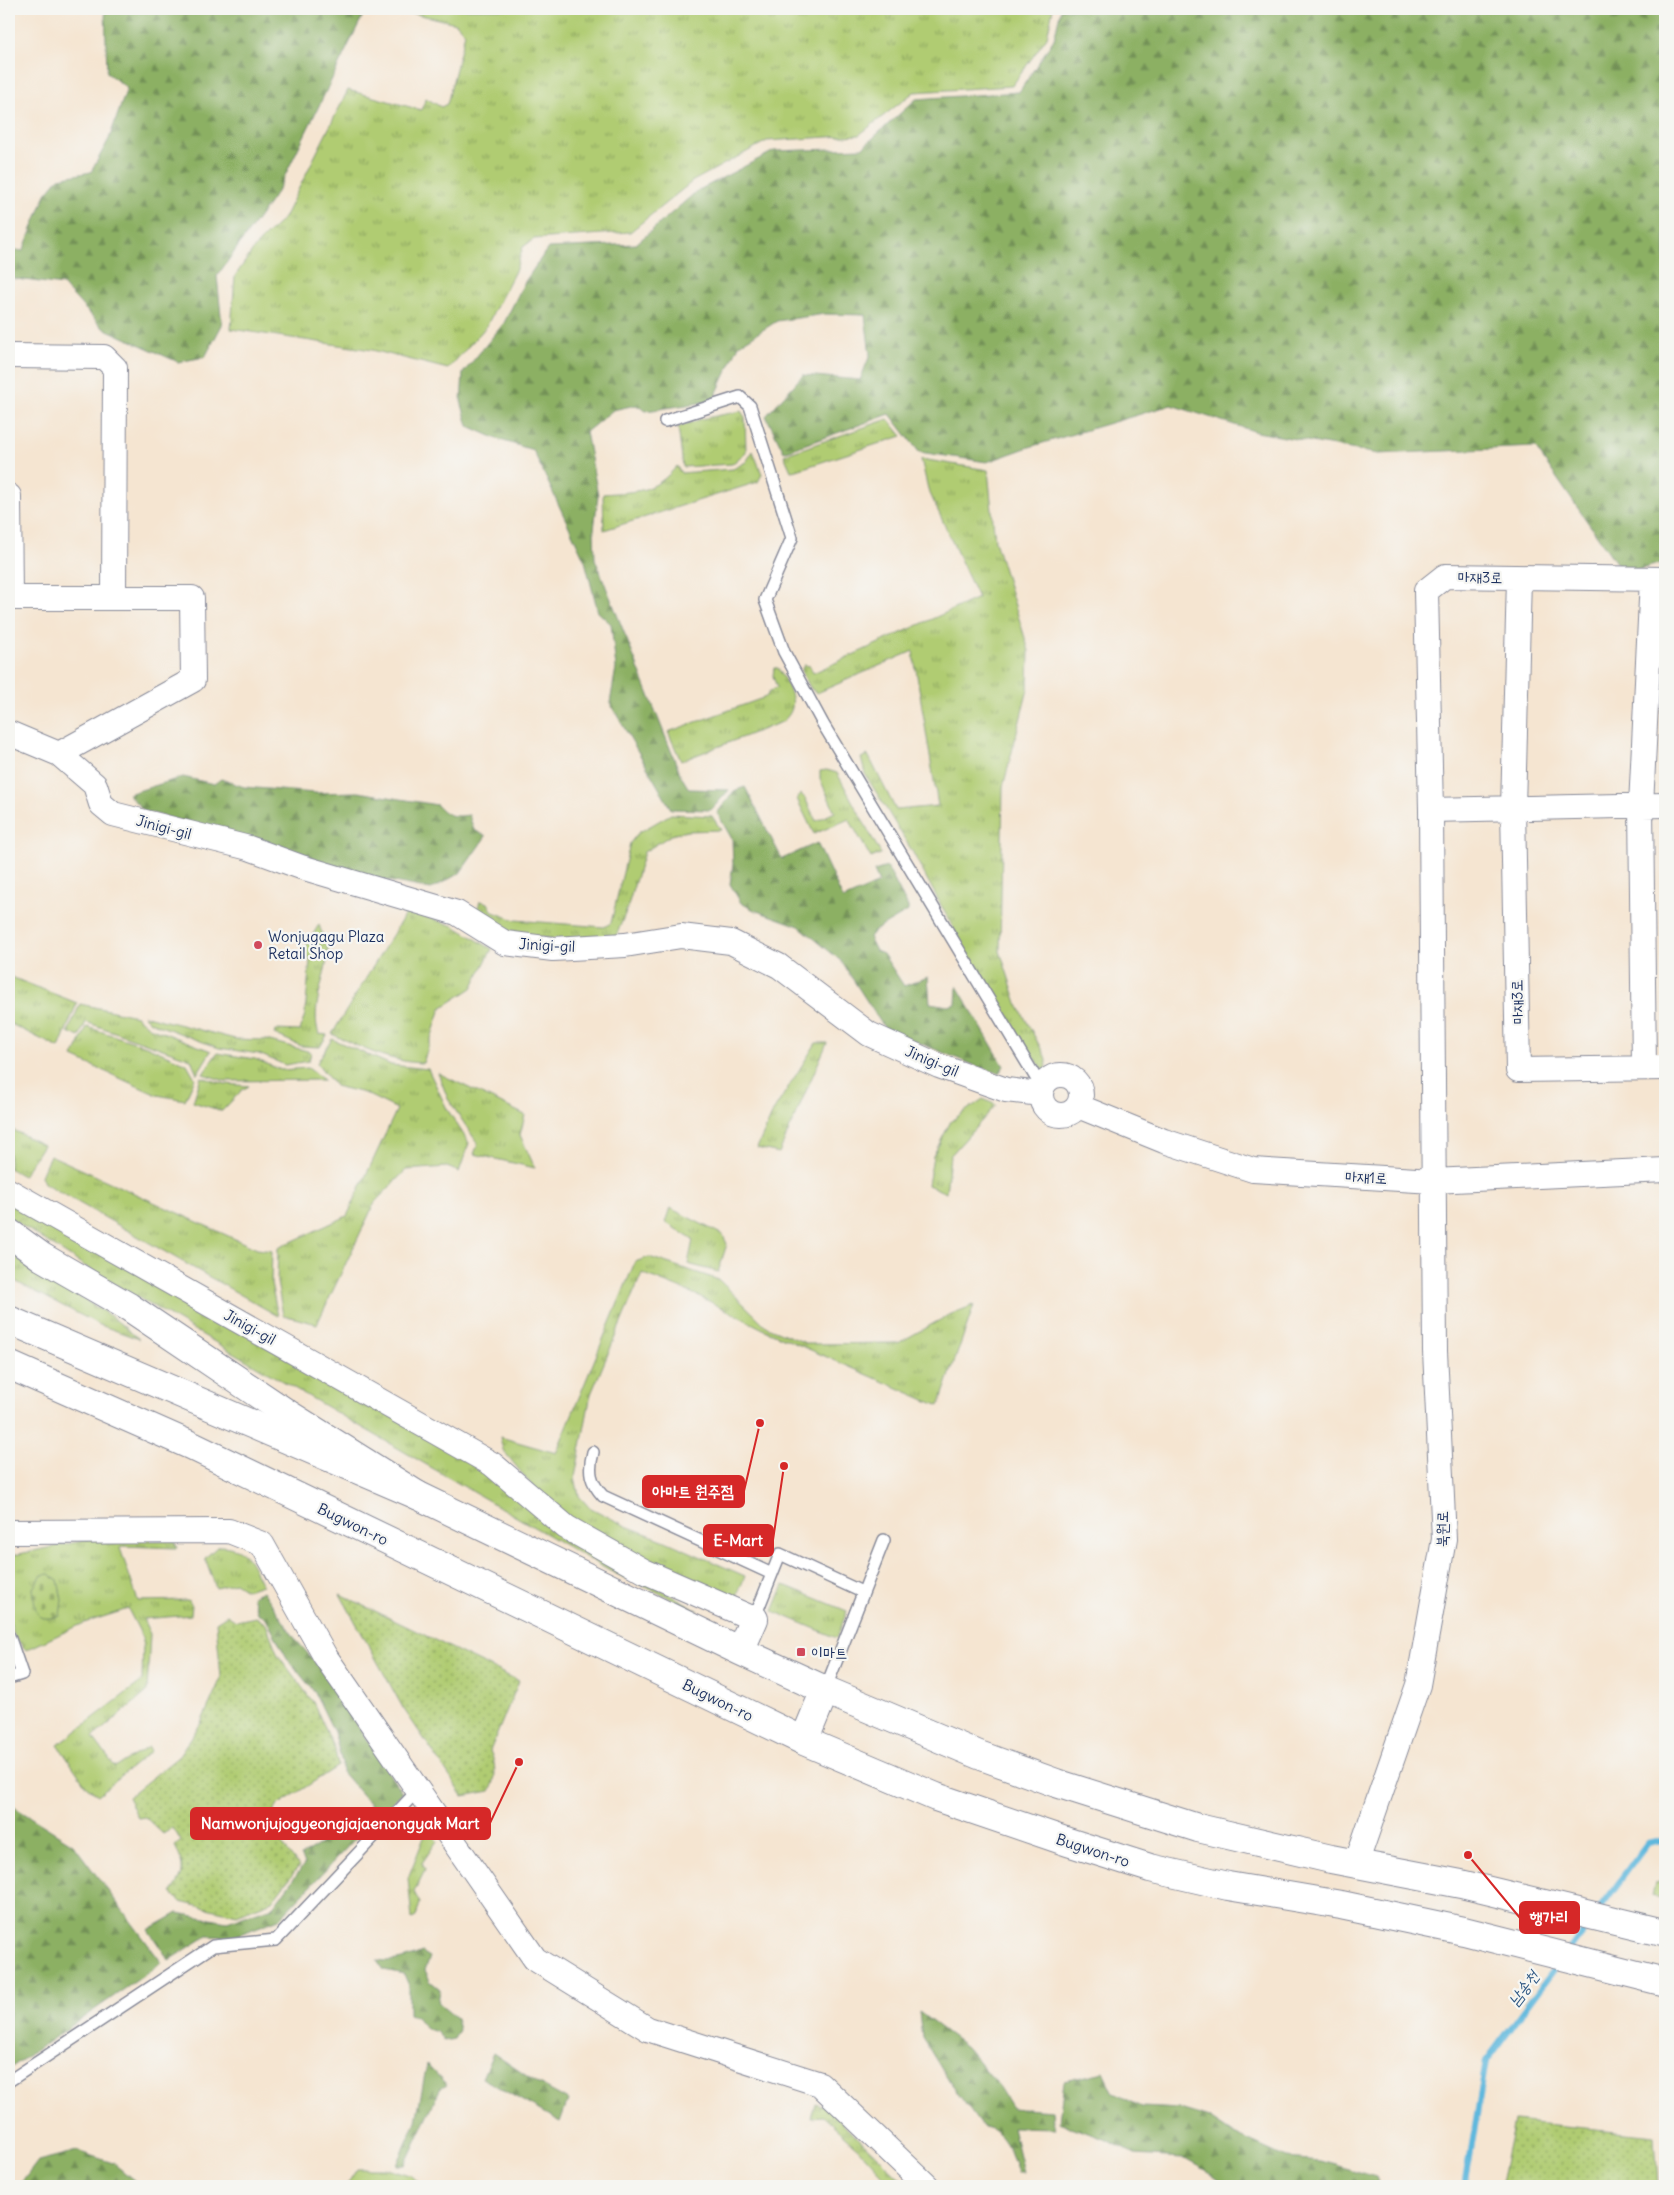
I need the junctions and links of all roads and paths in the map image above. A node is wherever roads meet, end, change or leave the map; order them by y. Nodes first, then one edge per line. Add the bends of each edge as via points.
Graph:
1 (9, 356) edge
2 (665, 420) dead end
3 (9, 496) edge
4 (1519, 578) junction
5 (1659, 579) edge
6 (114, 598) junction
7 (9, 732) edge
8 (59, 754) junction
9 (1665, 805) edge
10 (1641, 806) junction
11 (1513, 808) junction
12 (1431, 810) junction
13 (1654, 1068) edge
14 (1042, 1091) junction
15 (1665, 1170) edge
16 (1433, 1181) junction
17 (9, 1191) edge
18 (9, 1233) edge
19 (9, 1320) edge
20 (9, 1365) edge
21 (593, 1452) dead end
22 (417, 1495) junction
23 (9, 1532) edge
24 (884, 1540) dead end
25 (772, 1574) junction
26 (862, 1592) junction
27 (754, 1619) junction
28 (9, 1636) edge
29 (740, 1651) junction
30 (9, 1678) edge
31 (825, 1690) junction
32 (804, 1741) junction
33 (418, 1790) junction
34 (1356, 1864) junction
35 (1342, 1905) junction
36 (1665, 1933) edge
37 (1660, 1981) edge
38 (9, 2081) edge
39 (927, 2186) edge

1 - 6 street via 104,357 115,368
2 - 14 lane via 740,398 750,406 792,538 766,600 784,652 828,733
3 - 6 street via 10,598
4 - 5 street, 마재3로
4 - 11 street, 마재3로
4 - 12 street, 마재3로 via 1445,576 1426,591
5 - 10 street, 마재3로
6 - 8 street via 192,598 193,680
7 - 8 street, Jinigi-gil
8 - 14 street, Jinigi-gil via 95,785 101,804 114,814 249,848 301,867 457,913 505,943 562,948 625,946 681,936 731,942 779,966 869,1034 939,1066 1006,1090
9 - 10 street
10 - 11 street
10 - 13 street, 마재3로
11 - 12 street
11 - 13 street, 마재3로 via 1518,1070
12 - 16 street, 마재3로
14 - 16 street, 마재1로 via 1044,1107 1055,1114 1068,1114 1078,1106 1164,1142 1253,1170
15 - 16 street, 마재1로
16 - 34 street, 북원로 via 1435,1351 1444,1539 1418,1685
17 - 27 street, Jinigi-gil via 492,1464 566,1527 644,1571
18 - 22 main road
19 - 22 main road
20 - 32 main road, Bugwon-ro via 190,1446
21 - 25 lane via 590,1476 603,1496
22 - 29 main road
23 - 33 street via 229,1531 262,1544 325,1656
24 - 26 lane
25 - 26 lane via 780,1554
25 - 27 lane
26 - 31 lane
27 - 29 main road
28 - 30 lane via 22,1674
29 - 31 main road
31 - 32 main road
31 - 34 main road via 979,1756 1065,1786 1198,1828
32 - 35 main road, Bugwon-ro via 936,1797 1150,1868 1228,1886
33 - 38 lane via 276,1940 213,1946
33 - 39 street via 535,1959 648,2029 820,2084
34 - 35 main road
34 - 36 main road via 1461,1884
35 - 37 main road, Bugwon-ro via 1464,1931

